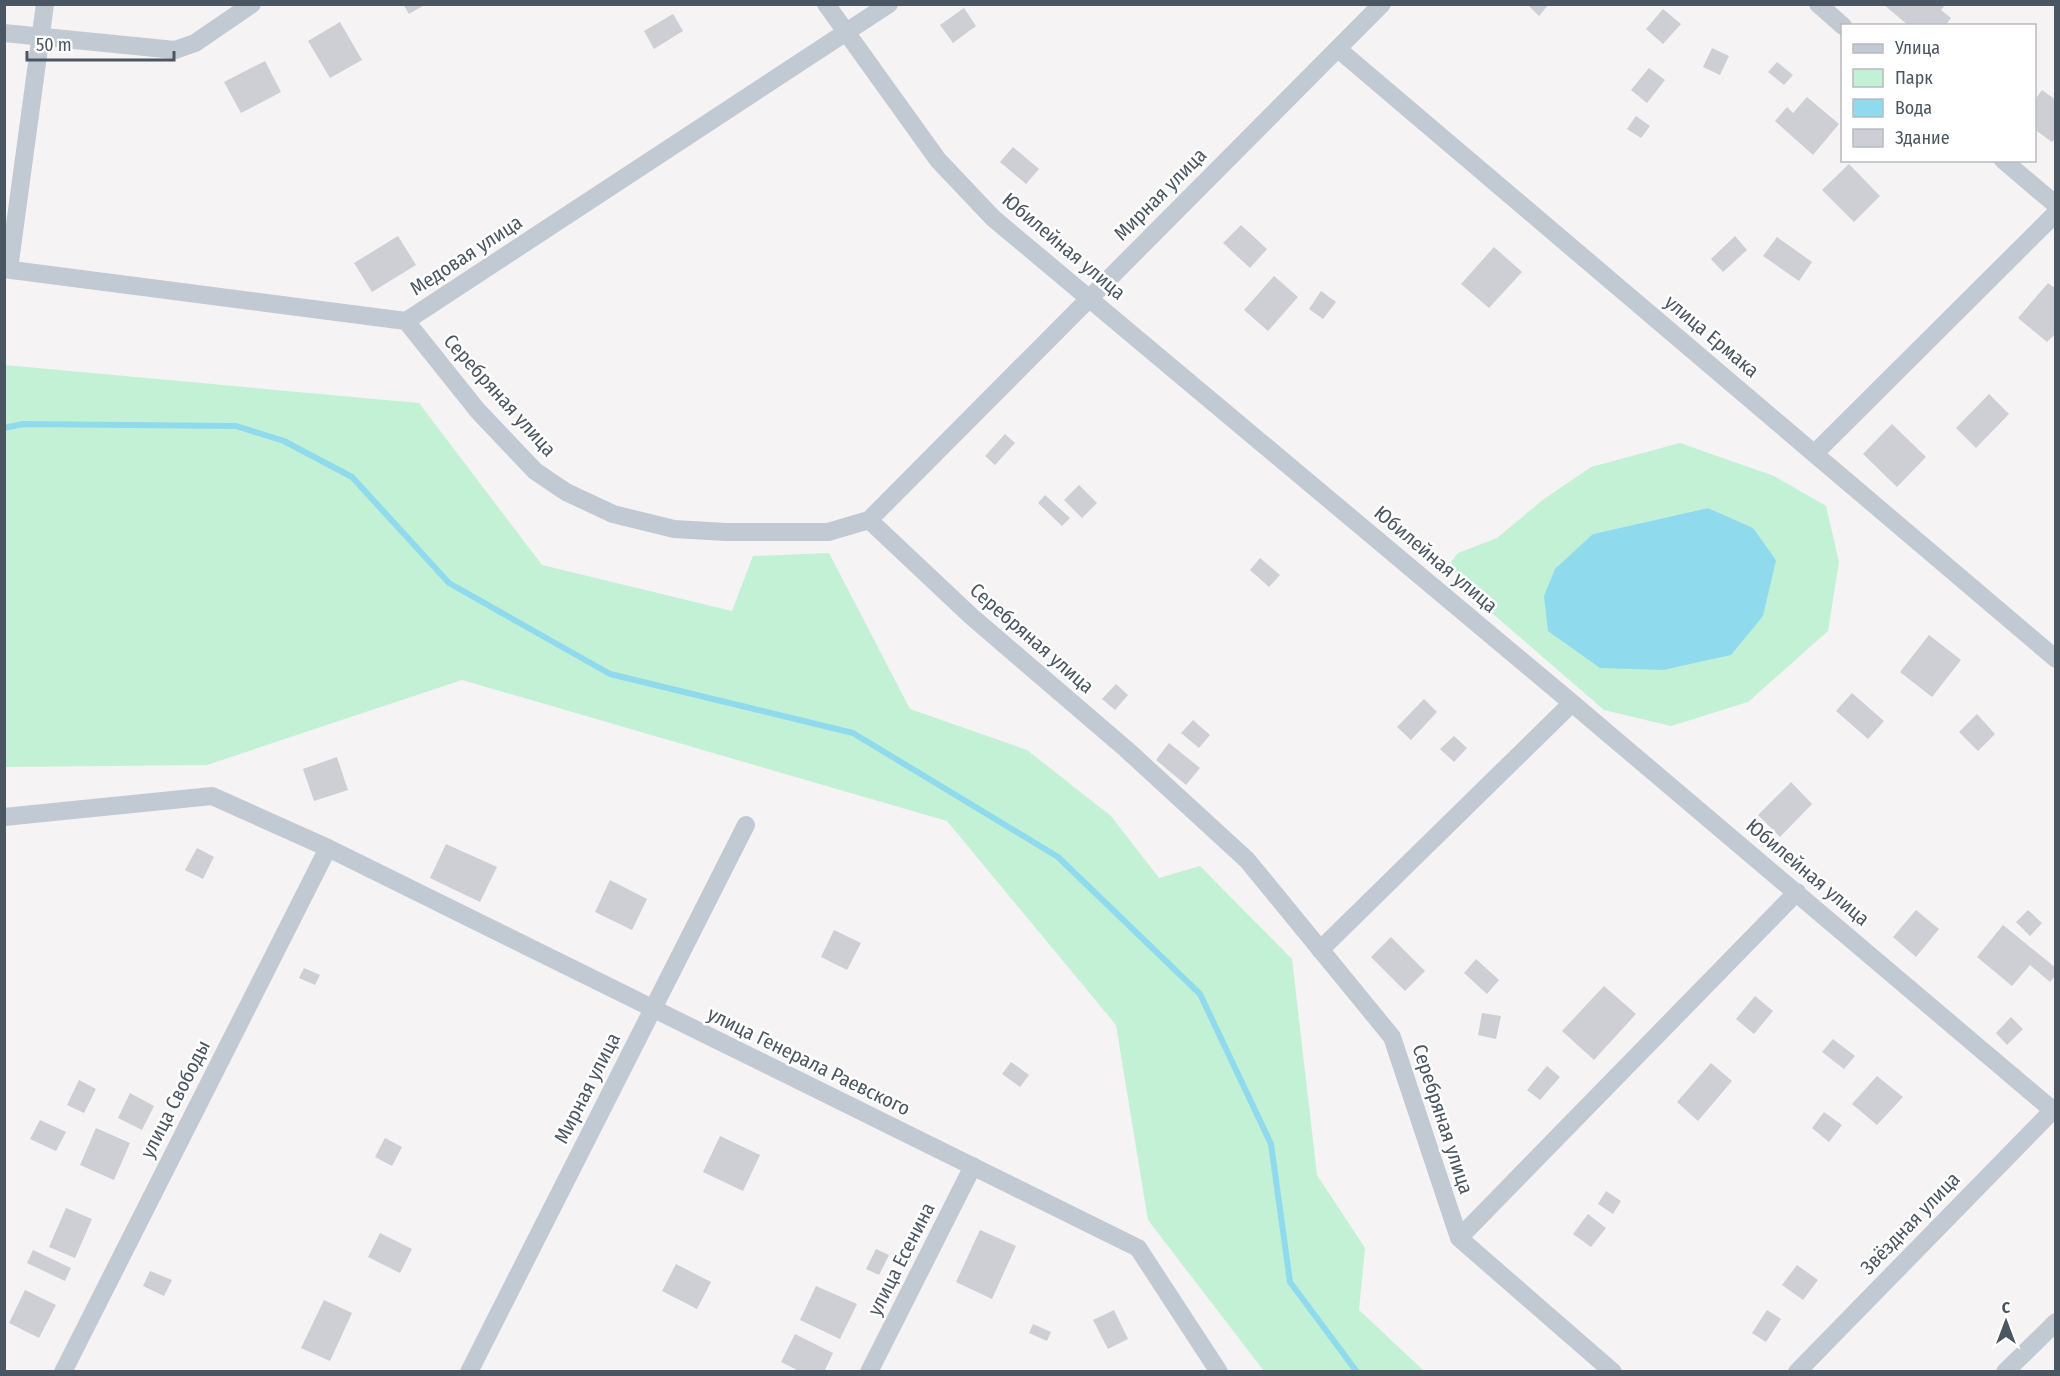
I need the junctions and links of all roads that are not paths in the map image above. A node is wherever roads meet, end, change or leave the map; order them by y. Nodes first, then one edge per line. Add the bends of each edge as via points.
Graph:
1 (45, 4) edge
2 (252, 4) edge
3 (826, 4) edge
4 (889, 4) edge
5 (1382, 4) edge
6 (1818, 4) edge
7 (1841, 24) edge
8 (4, 33) edge
9 (845, 34) junction
10 (41, 38) junction
11 (1338, 49) junction
12 (2005, 162) edge
13 (2055, 205) edge
14 (2055, 213) edge
15 (7, 269) edge
16 (1089, 296) junction
17 (406, 321) junction
18 (1815, 453) junction
19 (869, 520) junction
20 (2055, 660) edge
21 (1572, 703) junction
22 (4, 817) edge
23 (746, 825) dead end
24 (328, 848) junction
25 (1797, 892) junction
26 (1320, 950) junction
27 (652, 1009) junction
28 (2054, 1110) edge
29 (973, 1166) junction
30 (1459, 1238) junction
31 (2055, 1322) edge
32 (63, 1371) edge
33 (469, 1371) edge
34 (868, 1371) edge
35 (1218, 1371) edge
36 (1613, 1371) edge
37 (1797, 1371) edge
38 (2005, 1371) edge

1 - 10 street
2 - 10 street via 195,43 175,50
3 - 9 street, Юбилейная улица
4 - 9 street, Медовая улица
5 - 11 street, Мирная улица
6 - 7 street
8 - 10 street
9 - 16 street, Юбилейная улица via 957,181 993,218
9 - 17 street, Медовая улица
10 - 15 street
11 - 16 street, Мирная улица
11 - 18 street, улица Ермака
12 - 13 street
14 - 18 street
15 - 17 street, Медовая улица
16 - 19 street, Мирная улица
16 - 21 street, Юбилейная улица
17 - 19 street, Серебряная улица via 478,411 535,471 566,492 613,514 674,529 726,532 828,532
18 - 20 street, улица Ермака
19 - 26 street, Серебряная улица via 971,616 1126,748 1247,860
21 - 25 street, Юбилейная улица
21 - 26 street
22 - 24 street, улица Генерала Раевского via 212,796
23 - 27 street, Мирная улица
24 - 27 street, улица Генерала Раевского
24 - 32 street, улица Свободы
25 - 28 street, Юбилейная улица
25 - 30 street, Серебряная улица
26 - 30 street, Серебряная улица via 1392,1037
27 - 29 street, улица Генерала Раевского
27 - 33 street, Мирная улица
28 - 37 street, Звёздная улица
29 - 34 street, улица Есенина
29 - 35 street, улица Генерала Раевского via 1138,1248
30 - 36 street
31 - 38 street

